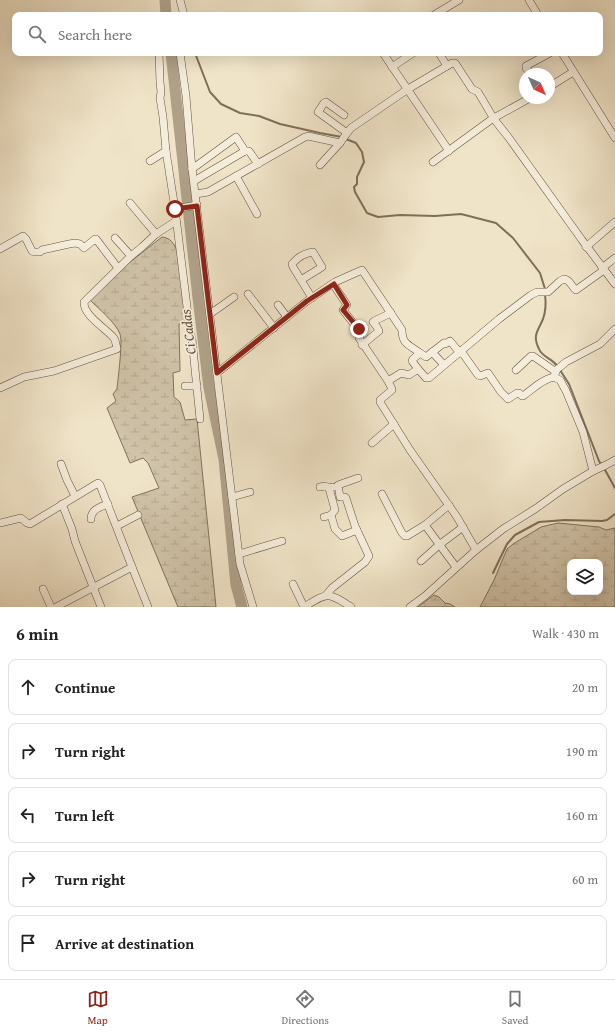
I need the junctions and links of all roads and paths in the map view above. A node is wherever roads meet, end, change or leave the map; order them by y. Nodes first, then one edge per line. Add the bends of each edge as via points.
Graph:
1 (180, 0) edge
2 (459, 0) edge
3 (529, 0) edge
4 (183, 12) edge
5 (439, 12) edge
6 (536, 12) edge
7 (159, 56) edge
8 (180, 56) edge
9 (385, 56) edge
10 (408, 56) edge
11 (441, 56) edge
12 (544, 56) edge
13 (564, 56) edge
14 (447, 66) junction
15 (392, 67) junction
16 (527, 68) edge
17 (573, 72) junction
18 (555, 83) edge
19 (408, 89) junction
20 (520, 104) edge
21 (344, 115) dead end
22 (494, 119) junction
23 (346, 134) junction
24 (615, 138) edge
25 (341, 142) junction
26 (166, 151) junction
27 (449, 151) junction
28 (245, 152) junction
29 (150, 161) dead end
30 (432, 162) dead end
31 (258, 164) junction
32 (320, 165) dead end
33 (192, 169) junction
34 (236, 176) junction
35 (194, 181) junction
36 (196, 194) junction
37 (130, 203) dead end
38 (196, 206) junction
39 (177, 209) junction
40 (257, 214) dead end
41 (176, 221) junction
42 (615, 222) edge
43 (156, 234) junction
44 (115, 238) dead end
45 (586, 247) junction
46 (0, 249) edge
47 (131, 256) junction
48 (615, 258) edge
49 (118, 268) junction
50 (603, 269) junction
51 (301, 280) dead end
52 (334, 284) junction
53 (615, 284) edge
54 (248, 294) dead end
55 (234, 297) dead end
56 (312, 298) junction
57 (278, 305) dead end
58 (391, 313) junction
59 (210, 314) junction
60 (287, 317) junction
61 (274, 328) junction
62 (615, 329) edge
63 (362, 345) junction
64 (432, 352) junction
65 (461, 352) junction
66 (420, 353) junction
67 (444, 365) junction
68 (418, 369) junction
69 (516, 370) dead end
70 (557, 371) junction
71 (217, 373) junction
72 (388, 381) junction
73 (185, 386) dead end
74 (197, 386) junction
75 (0, 388) edge
76 (200, 419) dead end
77 (394, 424) junction
78 (372, 443) dead end
79 (615, 460) edge
80 (61, 464) dead end
81 (594, 470) junction
82 (358, 478) dead end
83 (338, 485) junction
84 (320, 487) dead end
85 (329, 488) junction
86 (250, 492) dead end
87 (382, 494) dead end
88 (75, 496) junction
89 (232, 497) junction
90 (62, 504) junction
91 (108, 504) junction
92 (449, 505) junction
93 (138, 515) dead end
94 (91, 519) dead end
95 (0, 523) edge
96 (425, 525) junction
97 (116, 526) junction
98 (463, 527) junction
99 (357, 530) junction
100 (282, 541) dead end
101 (439, 545) junction
102 (476, 550) junction
103 (239, 554) junction
104 (421, 561) dead end
105 (132, 567) junction
106 (456, 567) junction
107 (293, 584) dead end
108 (93, 588) junction
109 (43, 589) dead end
110 (326, 595) junction
111 (51, 607) edge
112 (56, 607) edge
113 (101, 607) edge
114 (148, 607) edge
115 (253, 607) edge
116 (304, 607) edge
117 (351, 607) edge
118 (410, 607) edge

1 - 4 street
2 - 5 street
3 - 6 street
7 - 26 street via 160,98
8 - 33 street
9 - 15 street
10 - 15 street
11 - 14 street
12 - 16 street via 526,66
13 - 17 street
14 - 19 street
14 - 22 street via 456,64 472,89 478,92
15 - 19 street
17 - 18 street
17 - 24 street
19 - 23 street
19 - 27 street
20 - 22 street
21 - 23 street via 326,102 318,112
22 - 27 street
22 - 45 street
23 - 25 street
25 - 31 street via 306,136
25 - 32 street
26 - 29 street
26 - 39 street
27 - 30 street
28 - 31 street via 249,151
28 - 33 street via 236,137
28 - 35 street
31 - 34 street
33 - 35 street
34 - 36 street via 208,192
34 - 40 street
35 - 36 street
36 - 38 street
37 - 43 street
38 - 39 street
38 - 59 street
39 - 41 street
41 - 43 street
41 - 74 street
42 - 45 street
43 - 47 street
44 - 47 street
45 - 50 street
46 - 49 street via 23,236 34,252 69,244 78,244 84,248 96,239
47 - 49 street
48 - 50 street
49 - 75 street via 84,304 90,315 114,338 117,349 54,372 24,377
50 - 53 street
50 - 65 street via 576,290 564,278 550,291 534,293
51 - 56 street
52 - 56 street
52 - 58 street via 363,271
52 - 63 street via 347,305 343,310 361,332 359,338
54 - 61 street
55 - 59 street
56 - 60 street
57 - 60 street
58 - 63 street via 373,322 379,331
58 - 66 street via 402,330 404,340
59 - 71 street
60 - 61 street
61 - 71 street
62 - 70 street via 600,344
63 - 72 street
64 - 65 street via 449,341
64 - 66 street via 426,357
64 - 67 street
65 - 67 street
65 - 70 street via 478,375 488,372 508,399 517,393 523,396
66 - 68 street via 412,360
67 - 68 street via 428,378
68 - 72 street via 409,375 401,373
69 - 70 street via 533,356
70 - 81 street via 583,432
71 - 89 street
72 - 77 street via 392,390 380,401
73 - 74 street
74 - 76 street
77 - 78 street
77 - 92 street
79 - 81 street
80 - 88 street
81 - 102 street via 503,529
82 - 83 street
83 - 85 street
83 - 99 street via 340,497 346,498
84 - 85 street
85 - 99 street via 335,509 327,516 335,529 342,536
86 - 89 street
87 - 96 street via 405,536
88 - 90 street
88 - 91 street via 99,483
89 - 103 street
90 - 95 street via 30,524 21,518
90 - 108 street
91 - 94 street via 93,512
91 - 97 street
92 - 96 street
92 - 98 street
93 - 97 street
96 - 101 street
97 - 105 street
98 - 101 street
98 - 102 street
99 - 110 street via 368,558
100 - 103 street
101 - 104 street
101 - 106 street
102 - 106 street
103 - 115 street
105 - 108 street
105 - 114 street
106 - 118 street
107 - 116 street
108 - 112 street
108 - 113 street
109 - 111 street
110 - 116 street
110 - 117 street via 338,598

